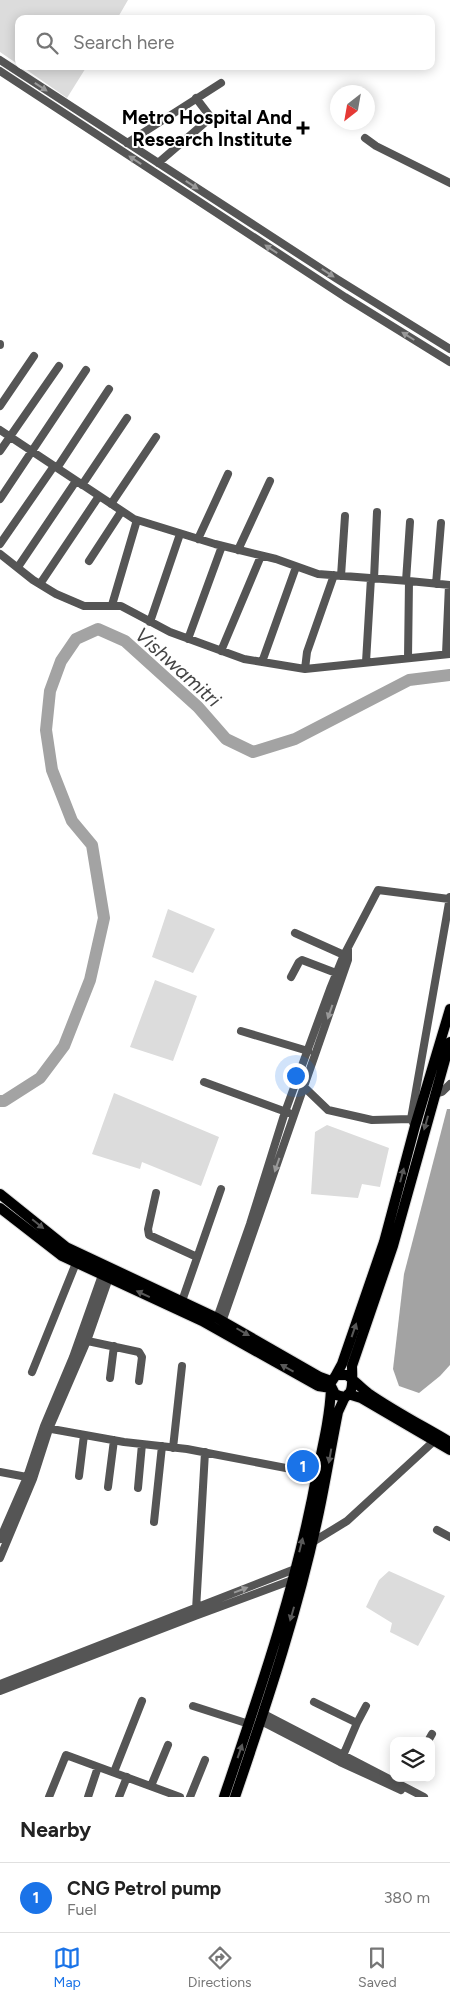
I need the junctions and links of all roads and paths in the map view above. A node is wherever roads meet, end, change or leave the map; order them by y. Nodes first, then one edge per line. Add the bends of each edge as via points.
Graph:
1 (0, 60) edge
2 (11, 68) junction
3 (3, 73) edge
4 (221, 83) dead end
5 (196, 98) junction
6 (365, 138) dead end
7 (127, 143) junction
8 (158, 163) junction
9 (450, 183) edge
10 (450, 349) edge
11 (34, 356) dead end
12 (450, 362) edge
13 (59, 366) dead end
14 (86, 370) dead end
15 (109, 389) dead end
16 (0, 406) edge
17 (128, 418) dead end
18 (0, 430) edge
19 (10, 437) junction
20 (156, 437) dead end
21 (0, 451) edge
22 (31, 451) junction
23 (55, 467) junction
24 (228, 474) dead end
25 (270, 481) dead end
26 (79, 483) junction
27 (99, 496) junction
28 (0, 499) edge
29 (111, 504) junction
30 (121, 512) junction
31 (377, 512) dead end
32 (345, 516) dead end
33 (137, 520) junction
34 (410, 522) dead end
35 (441, 523) dead end
36 (180, 534) junction
37 (198, 539) junction
38 (0, 544) edge
39 (222, 546) junction
40 (238, 550) junction
41 (261, 556) junction
42 (2, 558) edge
43 (89, 561) dead end
44 (296, 566) junction
45 (18, 567) junction
46 (337, 576) junction
47 (373, 578) junction
48 (407, 581) junction
49 (40, 584) junction
50 (436, 584) junction
51 (450, 585) edge
52 (112, 605) junction
53 (150, 622) junction
54 (188, 639) junction
55 (221, 651) junction
56 (448, 654) edge
57 (408, 658) junction
58 (262, 662) junction
59 (366, 662) junction
60 (305, 669) junction
61 (450, 898) edge
62 (295, 933) dead end
63 (346, 952) junction
64 (336, 973) junction
65 (291, 977) dead end
66 (450, 1009) edge
67 (241, 1031) dead end
68 (450, 1042) edge
69 (308, 1051) junction
70 (297, 1081) junction
71 (204, 1082) dead end
72 (450, 1084) edge
73 (304, 1087) junction
74 (435, 1094) junction
75 (286, 1112) junction
76 (294, 1116) junction
77 (413, 1123) junction
78 (267, 1184) junction
79 (221, 1189) dead end
80 (156, 1192) dead end
81 (0, 1194) edge
82 (0, 1208) edge
83 (384, 1256) junction
84 (197, 1257) junction
85 (76, 1263) junction
86 (109, 1275) junction
87 (371, 1293) junction
88 (182, 1301) junction
89 (218, 1324) junction
90 (84, 1340) junction
91 (114, 1346) junction
92 (182, 1366) dead end
93 (32, 1372) dead end
94 (110, 1378) dead end
95 (352, 1380) junction
96 (139, 1381) dead end
97 (333, 1381) junction
98 (348, 1394) junction
99 (46, 1428) junction
100 (84, 1435) junction
101 (114, 1440) junction
102 (434, 1441) junction
103 (450, 1442) edge
104 (142, 1444) junction
105 (162, 1446) junction
106 (173, 1448) junction
107 (450, 1450) edge
108 (205, 1452) junction
109 (0, 1472) edge
110 (317, 1474) junction
111 (80, 1476) dead end
112 (30, 1478) junction
113 (108, 1487) dead end
114 (138, 1488) dead end
115 (154, 1522) dead end
116 (437, 1530) dead end
117 (450, 1537) edge
118 (0, 1540) edge
119 (311, 1543) junction
120 (0, 1558) edge
121 (299, 1575) junction
122 (195, 1612) junction
123 (0, 1684) edge
124 (0, 1691) edge
125 (142, 1701) dead end
126 (314, 1702) dead end
127 (193, 1706) dead end
128 (366, 1706) dead end
129 (262, 1717) junction
130 (357, 1723) junction
131 (249, 1724) junction
132 (168, 1745) dead end
133 (342, 1758) junction
134 (205, 1760) dead end
135 (98, 1767) junction
136 (114, 1772) junction
137 (127, 1777) junction
138 (407, 1782) edge
139 (404, 1787) junction
140 (156, 1791) edge
141 (49, 1797) edge
142 (88, 1797) edge
143 (119, 1797) edge
144 (180, 1797) edge
145 (190, 1797) edge
146 (224, 1797) edge
147 (235, 1797) edge
148 (413, 1797) edge
149 (424, 1797) edge

1 - 2 street
2 - 3 street
2 -> 7 street
12 -> 3 street via 344,297
4 - 5 street
5 - 7 street
5 - 8 street via 209,115 208,120
6 - 9 street
7 - 8 street
8 -> 10 street
11 - 16 street
13 - 19 street
14 - 22 street
15 - 23 street
17 - 26 street
18 - 19 street
19 - 21 street
19 - 22 street
20 - 29 street
22 - 23 street
22 - 28 street
23 - 26 street
23 - 38 street
24 - 37 street
25 - 40 street
26 - 27 street
26 - 45 street
27 - 29 street
27 - 49 street
29 - 30 street
30 - 33 street
30 - 43 street
31 - 47 street
32 - 46 street
33 - 36 street
33 - 52 street
34 - 48 street
35 - 50 street
36 - 37 street
36 - 53 street
37 - 39 street
39 - 40 street
39 - 54 street
40 - 41 street
41 - 44 street
41 - 55 street
42 - 45 street
44 - 46 street via 318,574
44 - 58 street
45 - 49 street
46 - 47 street
46 - 60 street via 307,652
47 - 48 street
47 - 59 street
48 - 50 street
48 - 57 street
49 - 52 street via 84,606
50 - 51 street
51 - 56 street
52 - 53 street via 121,606
53 - 54 street
54 - 55 street
55 - 58 street
56 - 57 street
57 - 59 street
58 - 60 street
59 - 60 street
61 - 63 street via 378,890
61 - 77 street
62 - 63 street
63 - 64 street
63 -> 73 street via 348,960
64 - 65 street via 302,960
64 - 69 street
66 - 77 main road
67 - 69 street
68 - 74 main road
69 - 70 street
70 - 73 street
70 - 75 street
71 - 75 street
72 - 74 street
73 - 76 street
73 - 77 street via 328,1110 372,1120
74 -> 83 main road
75 - 76 street
75 - 78 street
76 -> 78 street
83 -> 77 main road
78 - 89 street
79 - 84 street
80 - 84 street via 149,1235
81 -> 86 main road via 66,1247
82 - 85 main road via 62,1256
83 - 87 main road
84 - 88 street
85 - 86 main road
85 - 93 street
86 - 88 main road
89 -> 86 main road
86 - 90 street
87 - 95 main road via 352,1366
97 -> 87 main road
88 - 89 main road
89 - 97 main road via 318,1386
90 - 91 street
90 - 99 street
91 - 94 street
91 - 96 street via 141,1354
92 - 106 street
95 - 97 main road via 343,1374
95 - 98 main road
95 - 103 main road via 381,1402
97 - 98 main road via 338,1395
97 - 110 main road
98 - 102 main road
98 -> 119 main road via 338,1412
99 - 100 street
99 - 112 street
100 - 101 street
100 - 111 street
101 - 104 street
101 - 113 street
102 - 107 main road
102 - 119 street via 347,1521
104 - 105 street
104 - 114 street
105 - 106 street
105 - 115 street
106 - 108 street
108 - 110 street
108 - 122 street
109 - 112 street
121 -> 110 main road
112 - 118 street
112 - 120 street
116 - 117 street
119 - 121 main road
121 - 122 street
121 -> 129 main road
121 - 131 main road
122 - 123 street
122 - 124 street
125 - 136 street
126 - 130 street
127 - 131 street
128 - 130 street
129 - 133 street
129 - 147 main road
130 - 133 street
146 -> 131 main road
132 - 140 street
133 - 139 street
133 - 148 street
134 - 145 street
135 - 136 street
135 - 141 street via 66,1755
135 - 142 street
136 - 137 street
137 - 140 street
137 - 143 street
138 - 139 street
139 - 149 street
140 - 144 street

